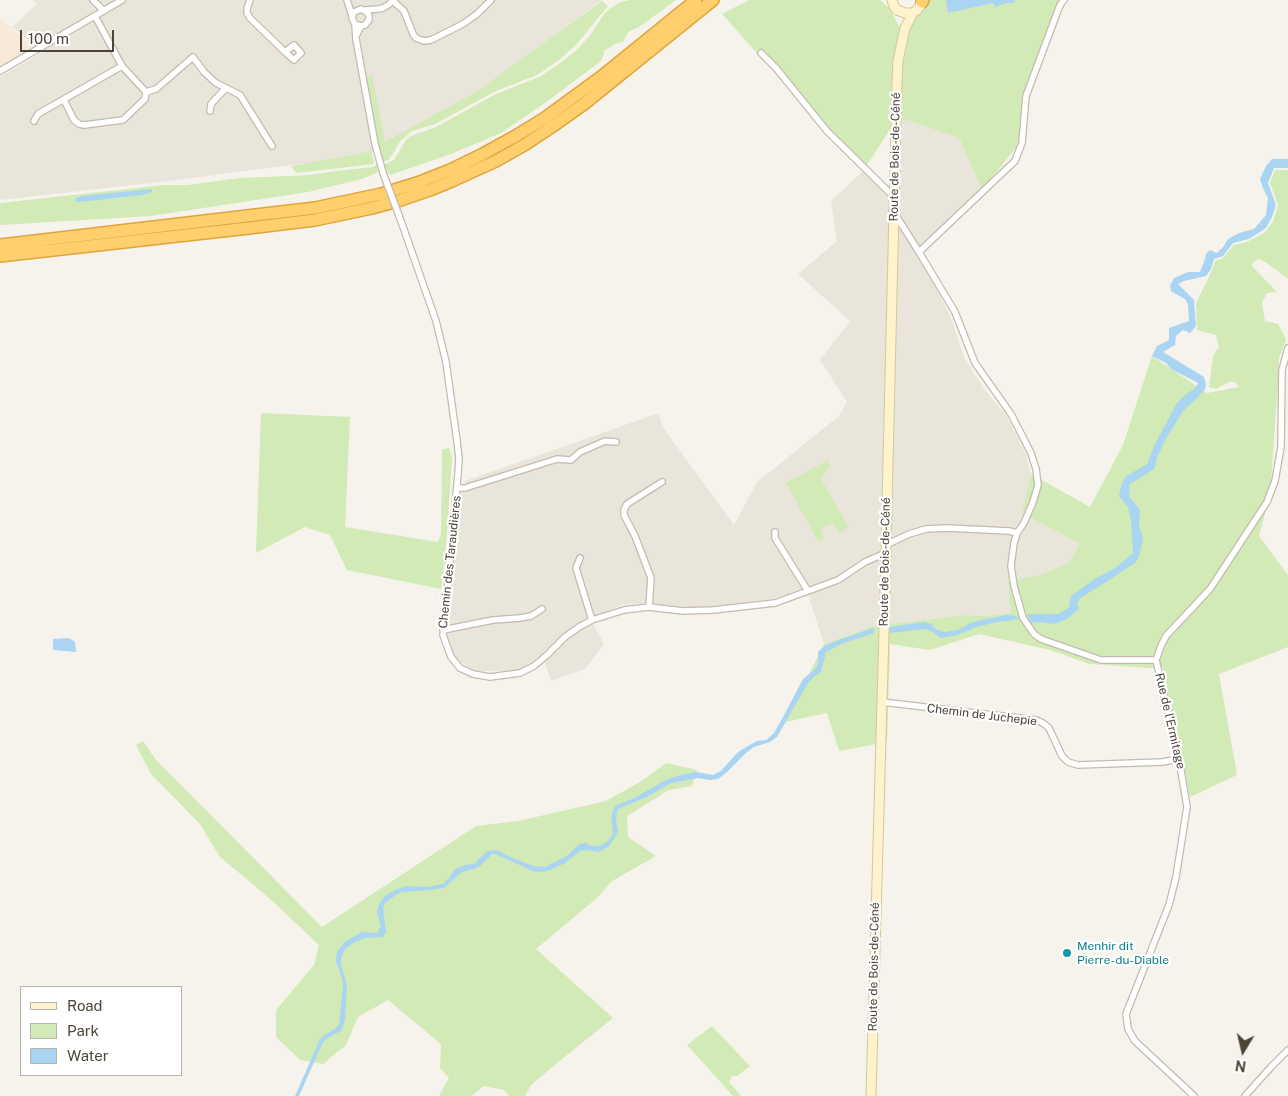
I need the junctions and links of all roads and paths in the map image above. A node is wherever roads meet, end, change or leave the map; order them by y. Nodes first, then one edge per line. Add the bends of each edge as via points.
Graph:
1 (94, 0) edge
2 (122, 0) edge
3 (250, 0) edge
4 (393, 0) edge
5 (490, 0) edge
6 (696, 0) edge
7 (892, 0) edge
8 (1064, 0) edge
9 (348, 1) edge
10 (922, 1) edge
11 (713, 2) edge
12 (358, 10) junction
13 (365, 10) junction
14 (378, 10) junction
15 (104, 11) junction
16 (901, 12) junction
17 (913, 12) junction
18 (95, 16) junction
19 (352, 16) junction
20 (369, 18) junction
21 (354, 24) junction
22 (361, 26) junction
23 (904, 28) junction
24 (356, 36) junction
25 (285, 52) dead end
26 (761, 53) dead end
27 (122, 66) junction
28 (0, 71) edge
29 (225, 89) junction
30 (146, 92) junction
31 (64, 100) junction
32 (210, 111) dead end
33 (34, 122) dead end
34 (272, 146) dead end
35 (895, 198) junction
36 (894, 214) junction
37 (0, 245) edge
38 (919, 252) junction
39 (0, 256) edge
40 (1288, 348) edge
41 (616, 442) dead end
42 (662, 482) dead end
43 (457, 488) junction
44 (775, 532) dead end
45 (1017, 533) junction
46 (886, 550) junction
47 (580, 558) dead end
48 (808, 592) junction
49 (649, 607) junction
50 (542, 609) dead end
51 (592, 620) junction
52 (443, 630) junction
53 (1156, 660) junction
54 (882, 702) junction
55 (1179, 759) junction
56 (1288, 1050) edge
57 (871, 1096) edge
58 (1194, 1096) edge
59 (1245, 1096) edge

1 - 15 street
2 - 15 street
3 - 25 street via 247,9 250,18
4 - 5 street via 404,11 416,38 424,41 463,24
4 - 14 street
6 - 37 highway via 545,118 483,154 416,183 382,194 315,208
7 - 16 street
8 - 38 street via 1026,96 1022,143 1015,161
9 - 12 street
9 - 19 street
10 - 17 street
11 - 39 highway via 584,104 526,144 430,190 372,208 315,220
12 - 13 street
12 - 19 street
13 - 14 street
13 - 20 street
14 - 20 street
15 - 18 street
16 - 17 street
16 - 23 street
17 - 23 street
18 - 27 street
18 - 28 street
19 - 21 street
20 - 22 street via 367,24
21 - 22 street
21 - 24 street, Chemin des Taraudières
22 - 24 street
23 - 35 street, Route de Bois-de-Céné via 898,61
24 - 43 street, Chemin des Taraudières, bridge via 375,144 432,309 444,355 459,458
26 - 35 street via 827,131
27 - 30 street
27 - 31 street
29 - 30 street via 204,72 193,57 156,89
29 - 32 street via 210,104
29 - 34 street via 240,95
30 - 31 street via 145,99 123,120 84,126 74,120
31 - 33 street via 38,114
35 - 36 street, Route de Bois-de-Céné
36 - 38 street
36 - 46 street, Route de Bois-de-Céné
38 - 45 street via 955,312 975,363 1011,414 1031,453 1038,485
40 - 53 street, Rue de l'Ermitage via 1282,370 1280,447 1275,482 1267,502 1210,590 1166,636
41 - 43 street via 605,442 580,452 571,460 557,459
42 - 49 street via 627,504 624,510 650,578
43 - 52 street, Chemin des Taraudières
44 - 48 street via 775,538
45 - 46 street, Chemin des Taraudières via 926,529 909,534
45 - 53 street via 1011,566 1014,586 1023,618 1034,634 1101,660
46 - 48 street, Chemin des Taraudières via 838,580
46 - 54 street, Route de Bois-de-Céné
47 - 51 street via 576,568
48 - 49 street, Chemin des Taraudières via 776,603 714,610
49 - 51 street, Chemin des Taraudières via 624,610
50 - 52 street via 531,616
51 - 52 street, Chemin des Taraudières via 572,631 527,670 500,676 473,674 460,668 451,656
53 - 55 street, Rue de l'Ermitage
54 - 55 street, Chemin de Juchepie via 1036,720 1049,728 1062,756 1078,765
54 - 57 street, Route de Bois-de-Céné
55 - 58 street, Rue de l'Ermitage via 1187,807 1176,877 1169,905 1126,1014 1134,1041
56 - 59 street

